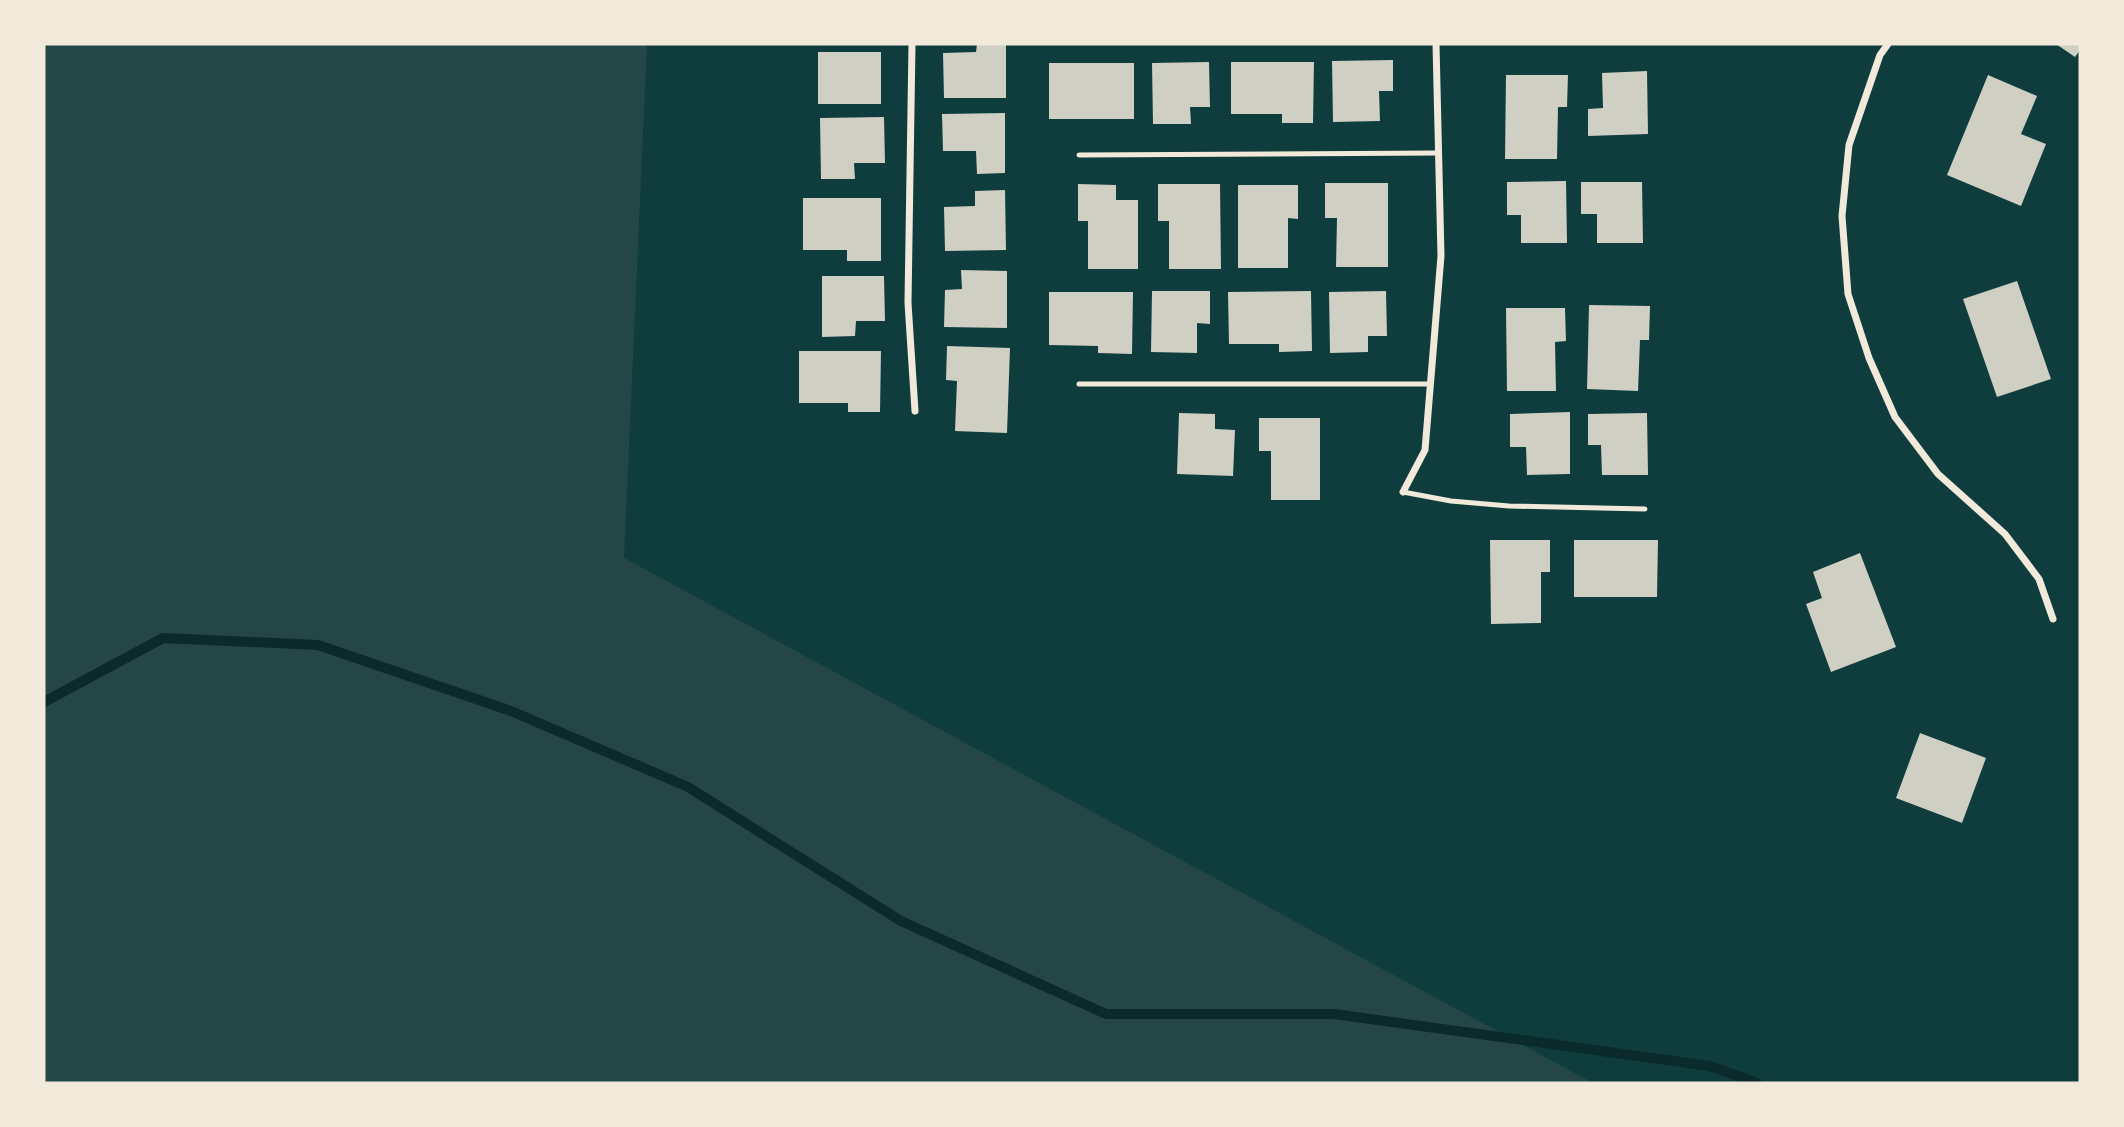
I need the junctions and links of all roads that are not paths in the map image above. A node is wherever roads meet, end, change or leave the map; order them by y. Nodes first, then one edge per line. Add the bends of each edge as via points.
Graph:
1 (912, 44) edge
2 (1436, 44) edge
3 (1888, 44) edge
4 (1438, 153) junction
5 (1079, 155) dead end
6 (1079, 383) dead end
7 (1430, 384) junction
8 (915, 411) dead end
9 (1403, 492) joint
10 (1645, 509) dead end
11 (2053, 619) dead end

1 - 8 street via 908,303
2 - 4 street
3 - 11 street via 1880,55 1849,145 1842,216 1848,294 1895,417 1938,474 2005,534 2039,579
4 - 5 lane
4 - 7 street via 1441,256
6 - 7 lane
7 - 9 street via 1425,450
9 - 10 lane via 1509,506

